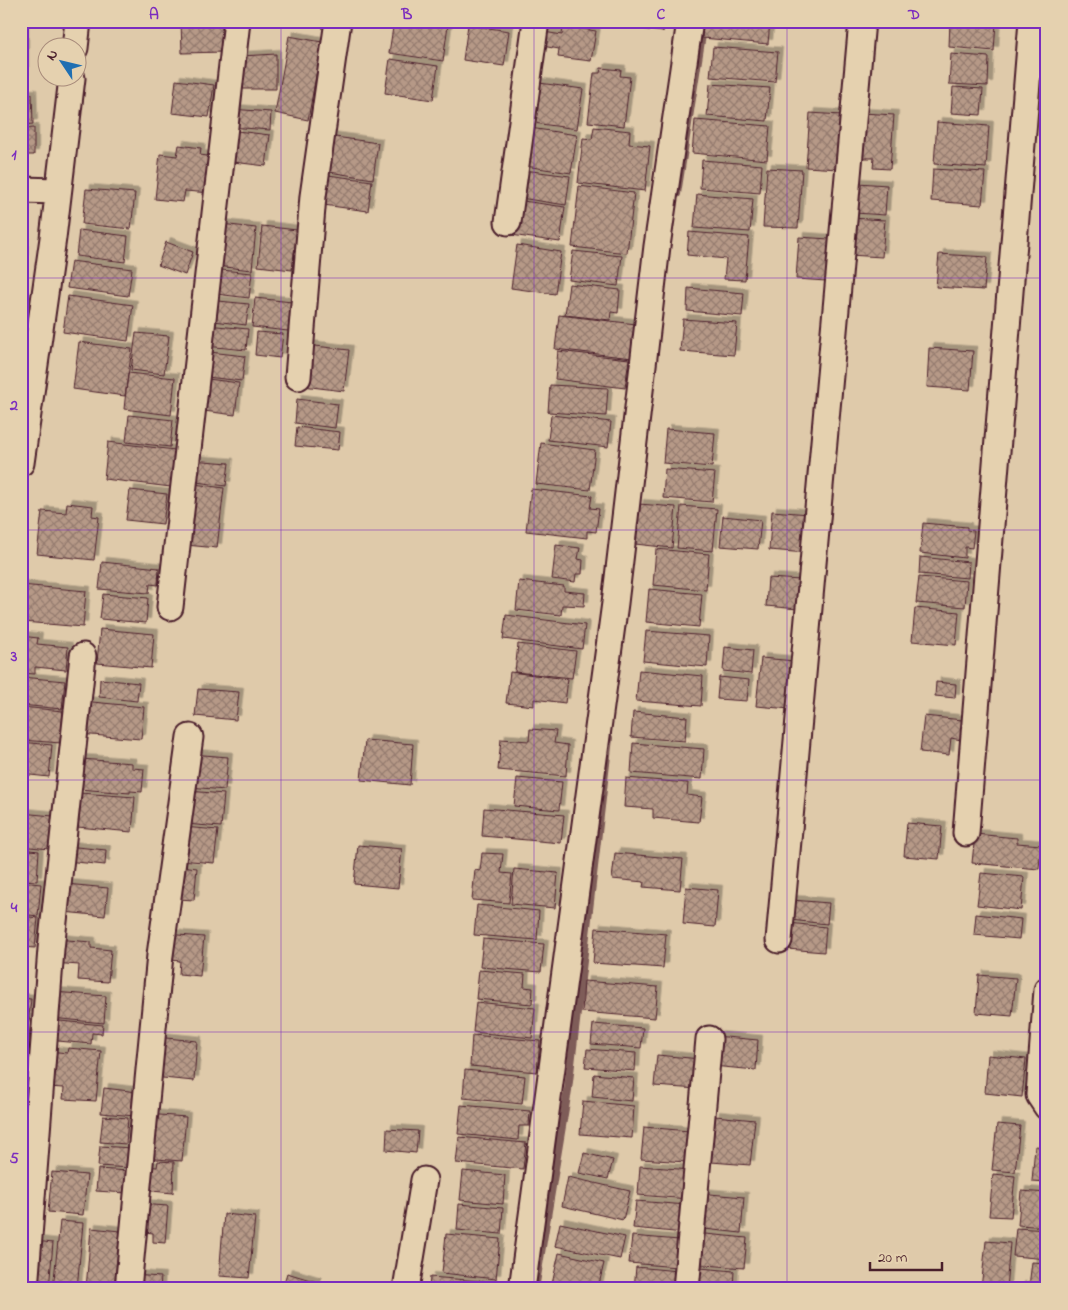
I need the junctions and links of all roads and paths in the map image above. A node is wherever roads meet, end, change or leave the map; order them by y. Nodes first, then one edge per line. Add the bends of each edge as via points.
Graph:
1 (78, 21) edge
2 (236, 21) edge
3 (338, 21) edge
4 (536, 21) edge
5 (690, 21) edge
6 (862, 21) edge
7 (1032, 21) edge
8 (76, 38) edge
9 (71, 88) edge
10 (21, 190) edge
11 (58, 191) junction
12 (508, 222) dead end
13 (298, 376) dead end
14 (23, 436) edge
15 (21, 463) edge
16 (170, 607) dead end
17 (83, 656) dead end
18 (190, 737) dead end
19 (966, 833) dead end
20 (779, 940) dead end
21 (1047, 990) edge
22 (709, 1039) dead end
23 (1047, 1107) edge
24 (424, 1180) dead end
25 (25, 1289) edge
26 (128, 1289) edge
27 (406, 1289) edge
28 (522, 1289) edge
29 (686, 1289) edge

1 - 8 street
2 - 16 street
3 - 13 street via 313,196
4 - 12 street
5 - 28 street via 660,226 588,816
6 - 20 street
7 - 19 street
9 - 11 street
10 - 11 street
11 - 14 street via 43,318
14 - 15 street
17 - 25 street via 51,949
18 - 26 street via 160,955
21 - 23 street via 1039,1095
22 - 29 street
24 - 27 street

